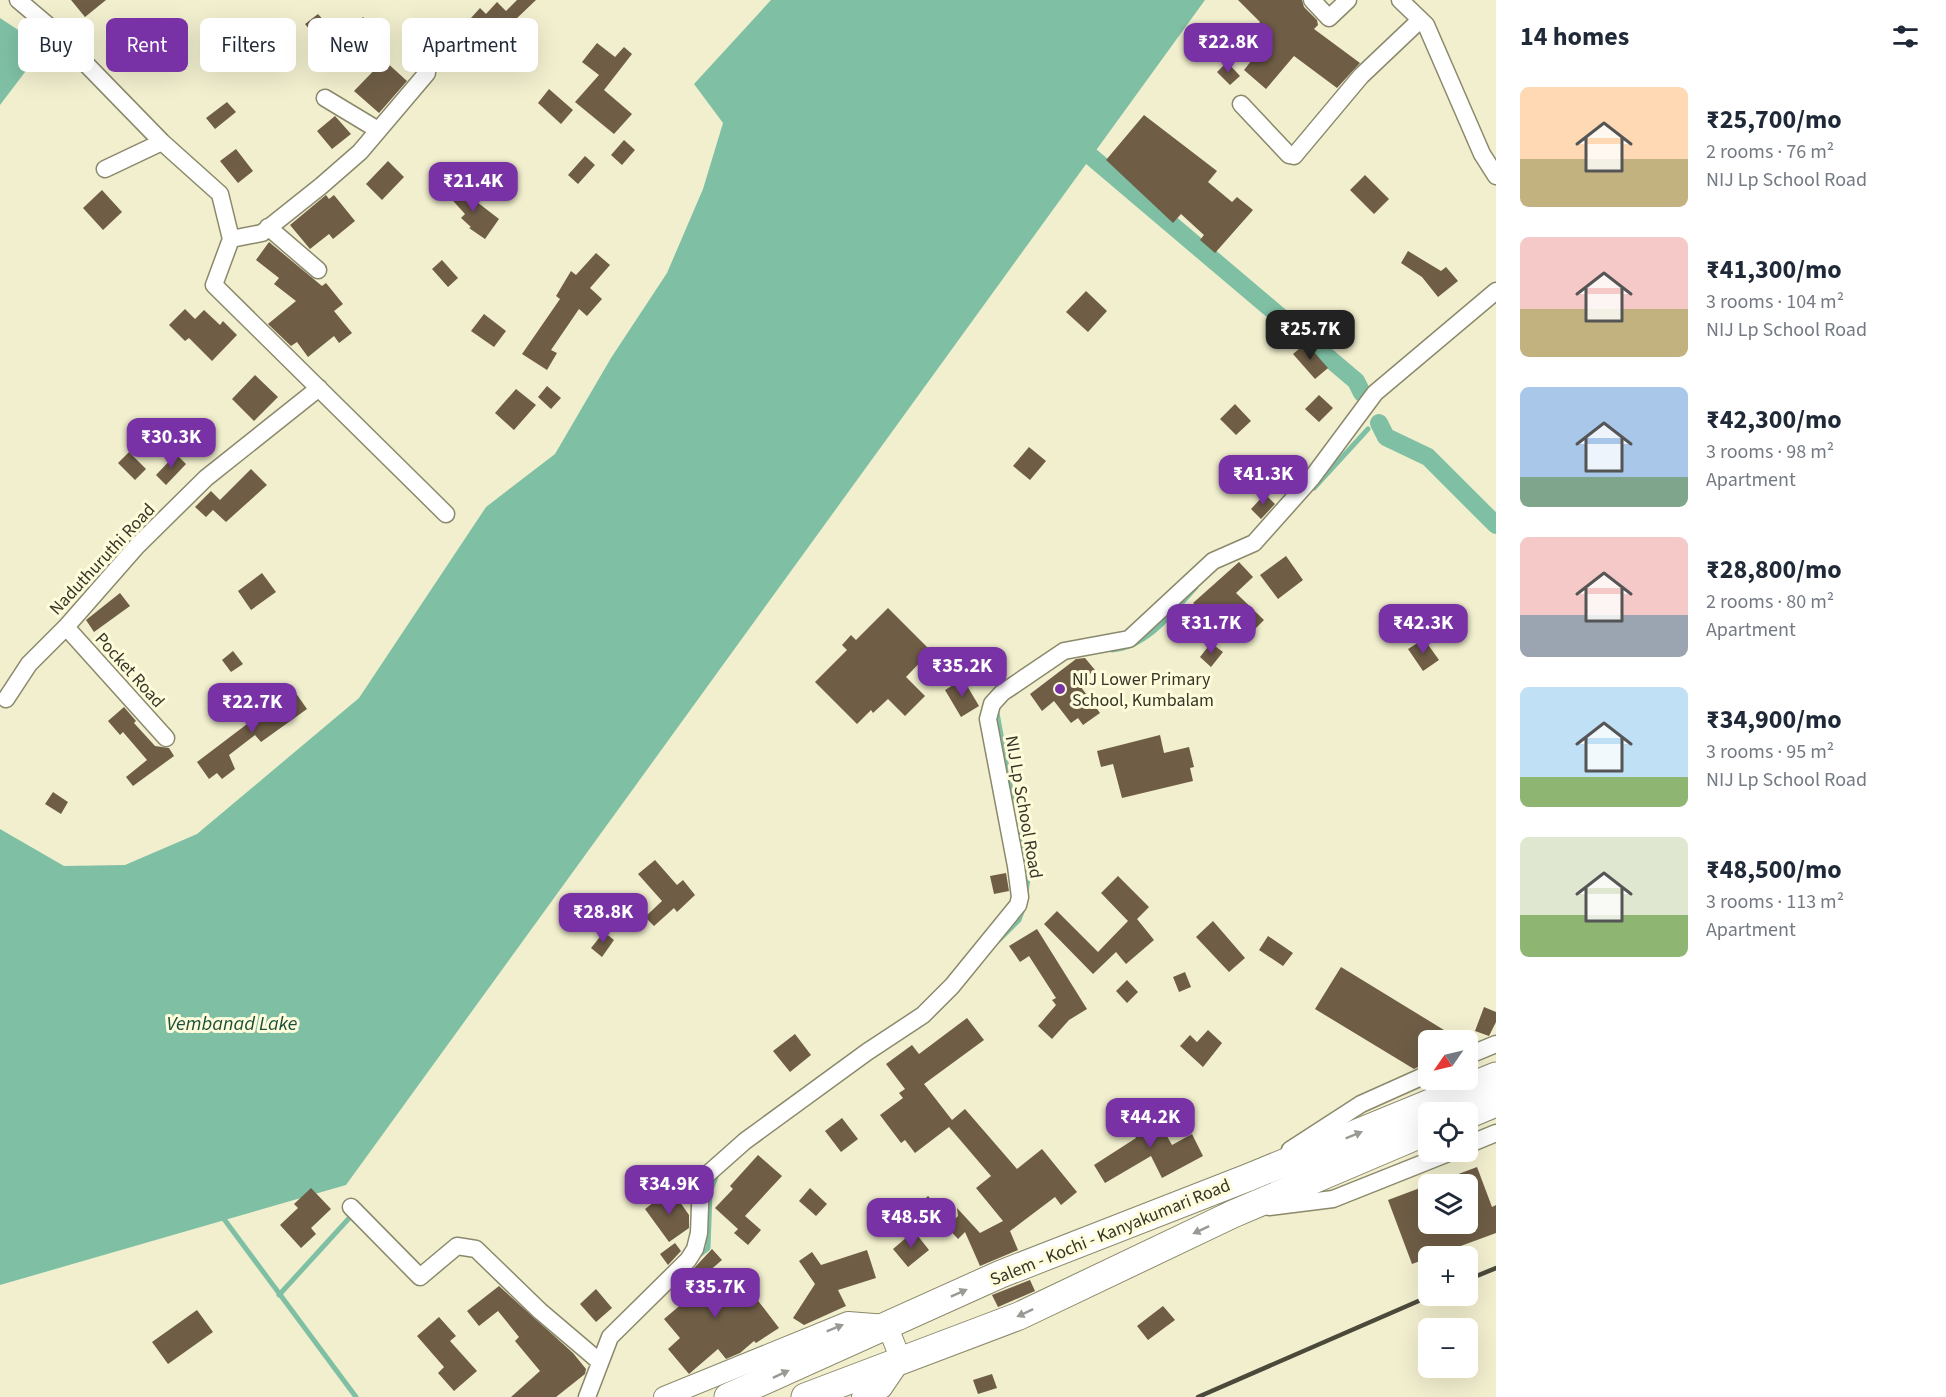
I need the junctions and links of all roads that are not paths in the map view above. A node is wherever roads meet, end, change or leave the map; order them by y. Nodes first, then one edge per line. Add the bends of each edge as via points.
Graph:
1 (18, 0) edge
2 (1312, 0) edge
3 (1348, 0) edge
4 (1400, 0) edge
5 (1420, 20) junction
6 (428, 73) dead end
7 (325, 98) dead end
8 (1241, 104) dead end
9 (378, 130) junction
10 (162, 142) junction
11 (105, 169) dead end
12 (1496, 176) edge
13 (268, 227) junction
14 (231, 238) junction
15 (318, 270) dead end
16 (1496, 291) edge
17 (319, 388) junction
18 (446, 514) dead end
19 (66, 627) junction
20 (6, 699) dead end
21 (166, 738) dead end
22 (1496, 1044) edge
23 (1478, 1051) edge
24 (1496, 1076) edge
25 (1418, 1078) edge
26 (1496, 1103) edge
27 (1478, 1110) edge
28 (1496, 1133) edge
29 (1418, 1135) edge
30 (1478, 1140) edge
31 (1426, 1162) edge
32 (1247, 1178) junction
33 (351, 1207) dead end
34 (1233, 1214) junction
35 (887, 1325) junction
36 (901, 1360) junction
37 (600, 1362) junction
38 (587, 1397) edge
39 (664, 1397) edge
40 (728, 1397) edge
41 (805, 1397) edge
42 (862, 1397) edge

1 - 10 street via 50,27
2 - 3 street via 1327,20
4 - 5 street
5 - 8 street via 1361,76 1294,156
5 - 12 street via 1426,25 1482,154
6 - 9 street
7 - 9 street
9 - 13 street via 360,152
10 - 11 street
10 - 14 street via 220,194
13 - 14 street via 262,233
13 - 15 street
14 - 17 street via 214,285
16 - 37 street, NIJ Lp School Road via 1375,393 1311,480 1254,543 1213,561 1129,639 1064,651 992,704 988,719 1016,866 1018,905 923,1015 754,1135 701,1180 695,1249 610,1337
17 - 18 street
17 - 19 street, Naduthuruthi Road via 206,478 137,546
19 - 20 street, Naduthuruthi Road via 29,664
19 - 21 street, Pocket Road
22 - 23 street
32 -> 24 highway, Salem - Kochi - Kanyakumari Road
25 - 32 street via 1360,1104
26 - 27 highway
28 - 30 street
29 - 34 highway, Salem - Kochi - Kanyakumari Road
31 - 34 street via 1332,1199
35 -> 32 highway, Salem - Kochi - Kanyakumari Road via 1001,1274
33 - 37 street via 420,1277 457,1246 476,1249
34 -> 36 highway, Salem - Kochi - Kanyakumari Road via 1019,1316
35 - 36 street
39 -> 35 street via 848,1322
40 -> 35 highway, Salem - Kochi - Kanyakumari Road
36 - 41 highway, Salem - Kochi - Kanyakumari Road
36 - 42 street via 882,1388
37 - 38 street, NIJ Lp School Road

